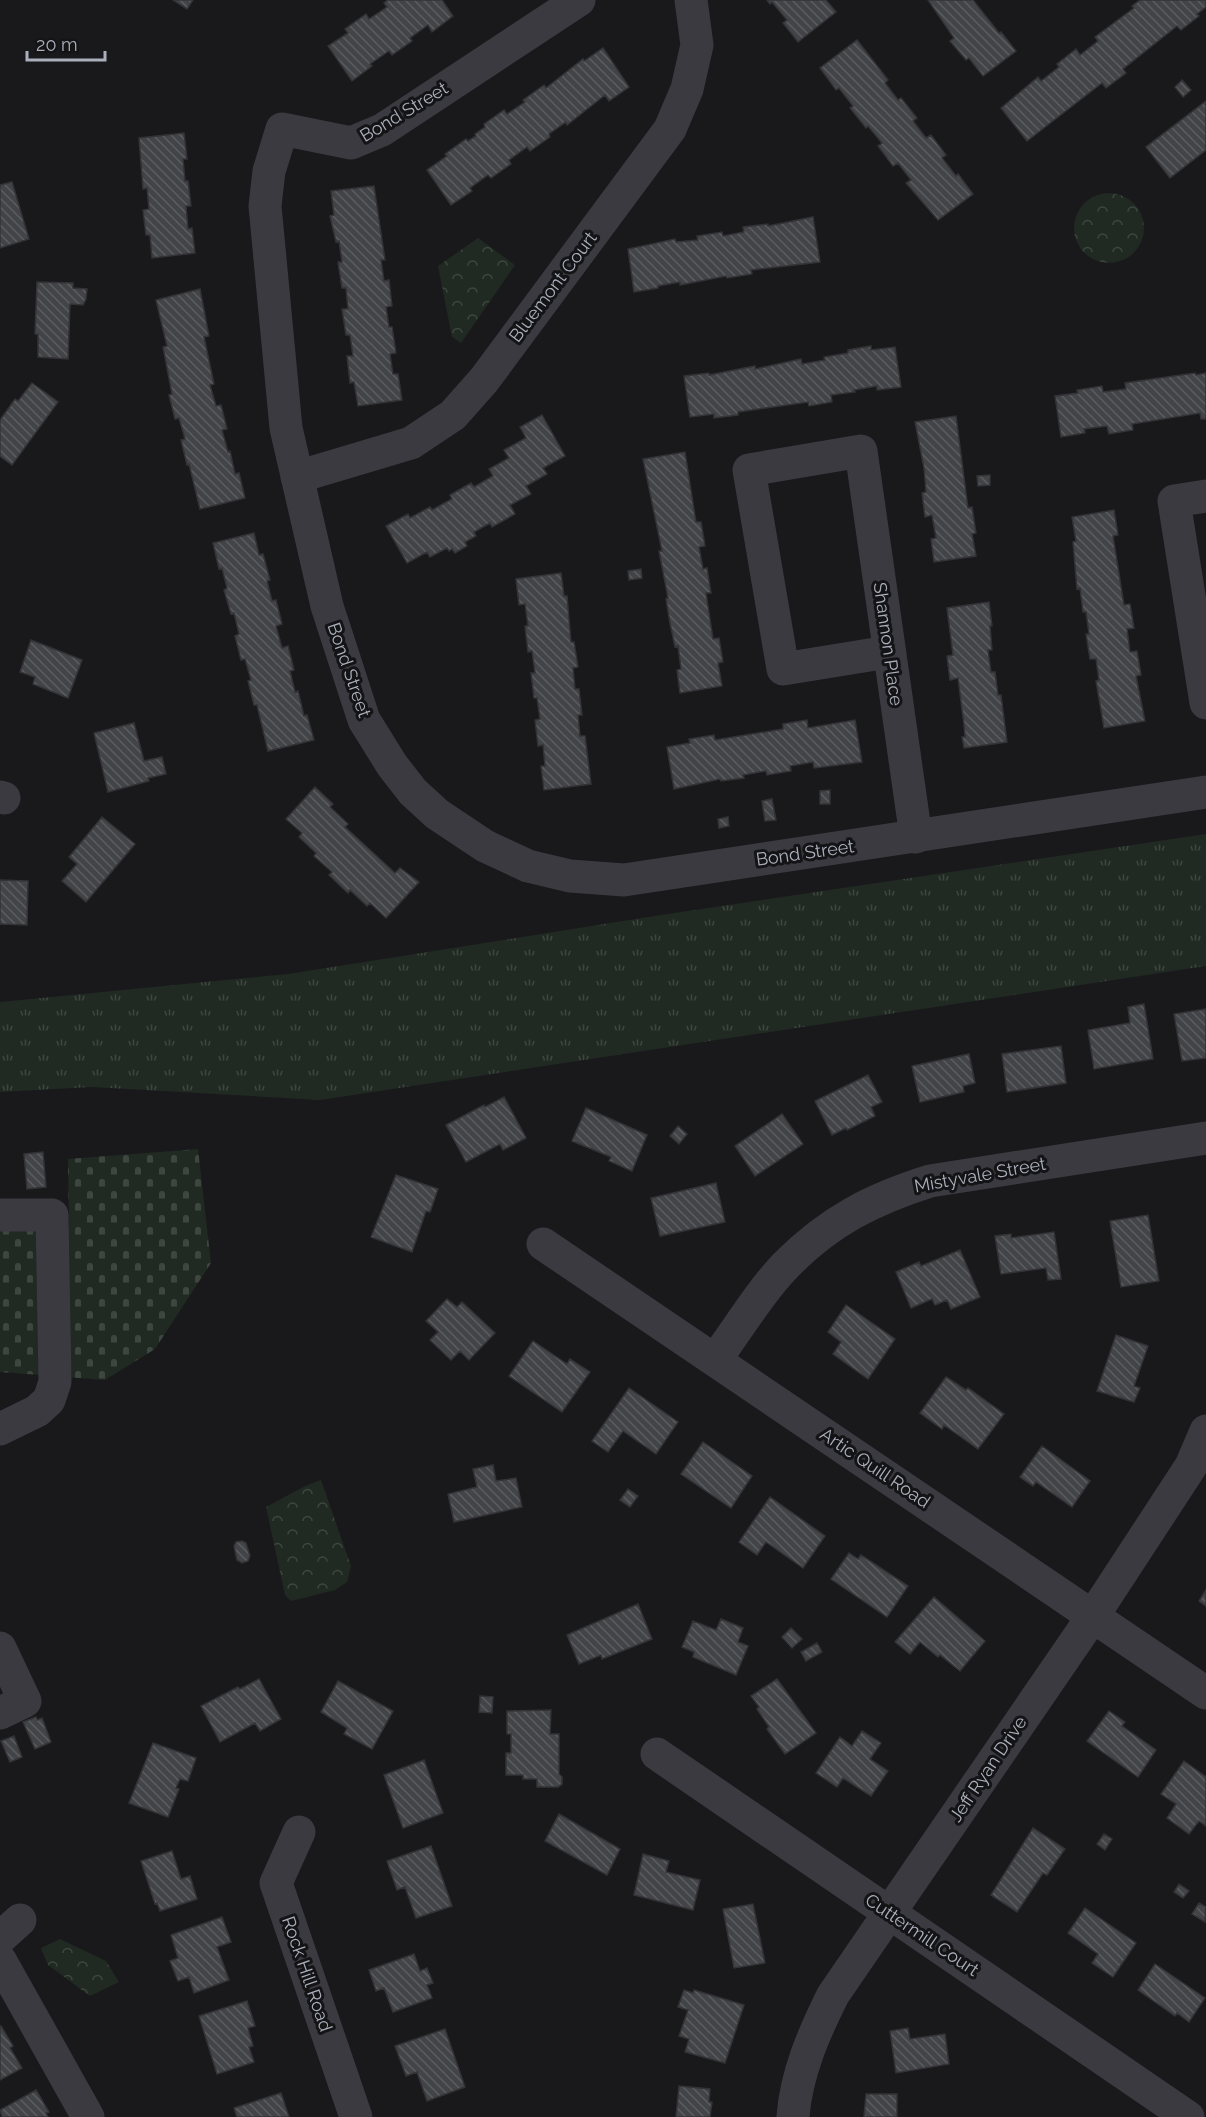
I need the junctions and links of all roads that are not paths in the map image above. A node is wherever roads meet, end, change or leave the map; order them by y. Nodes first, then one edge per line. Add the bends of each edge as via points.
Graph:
1 (579, 0) edge
2 (691, 0) edge
3 (297, 477) junction
4 (1206, 495) edge
5 (888, 652) junction
6 (1206, 703) edge
7 (1206, 792) edge
8 (916, 837) junction
9 (1206, 1138) edge
10 (0, 1215) edge
11 (543, 1244) dead end
12 (715, 1360) junction
13 (0, 1430) edge
14 (1206, 1431) edge
15 (1093, 1616) junction
16 (0, 1648) edge
17 (1206, 1694) edge
18 (0, 1713) edge
19 (657, 1754) dead end
20 (299, 1832) dead end
21 (890, 1913) junction
22 (0, 1960) edge
23 (88, 2117) edge
24 (357, 2117) edge
25 (793, 2117) edge
26 (1188, 2117) edge

1 - 3 street, Bond Street via 382,130 351,143 282,129 268,171 265,206 286,428
2 - 3 street, Bluemont Court via 697,45 687,88 670,129 484,380 453,415 411,443
3 - 8 street, Bond Street via 327,606 364,720 413,792 437,814 485,846 528,866 570,876 624,880
4 - 6 street via 1174,501
5 - 5 street, Shannon Place via 861,451 750,471 783,669
5 - 8 street, Shannon Place
7 - 8 street, Bond Street
9 - 12 street, Mistyvale Street via 930,1181 891,1193 854,1211 786,1265
10 - 13 street via 52,1215 55,1382 49,1400 37,1411
11 - 12 street, Artic Quill Road
12 - 15 street, Artic Quill Road
14 - 15 street, Jeff Ryan Drive via 1191,1466
15 - 17 street, Artic Quill Road
15 - 21 street, Jeff Ryan Drive
16 - 18 street via 25,1701
19 - 21 street, Cuttermill Court
20 - 24 street, Rock Hill Road via 276,1883
21 - 25 street, Jeff Ryan Drive via 833,1995 815,2030 802,2069
21 - 26 street, Cuttermill Court
22 - 23 street

